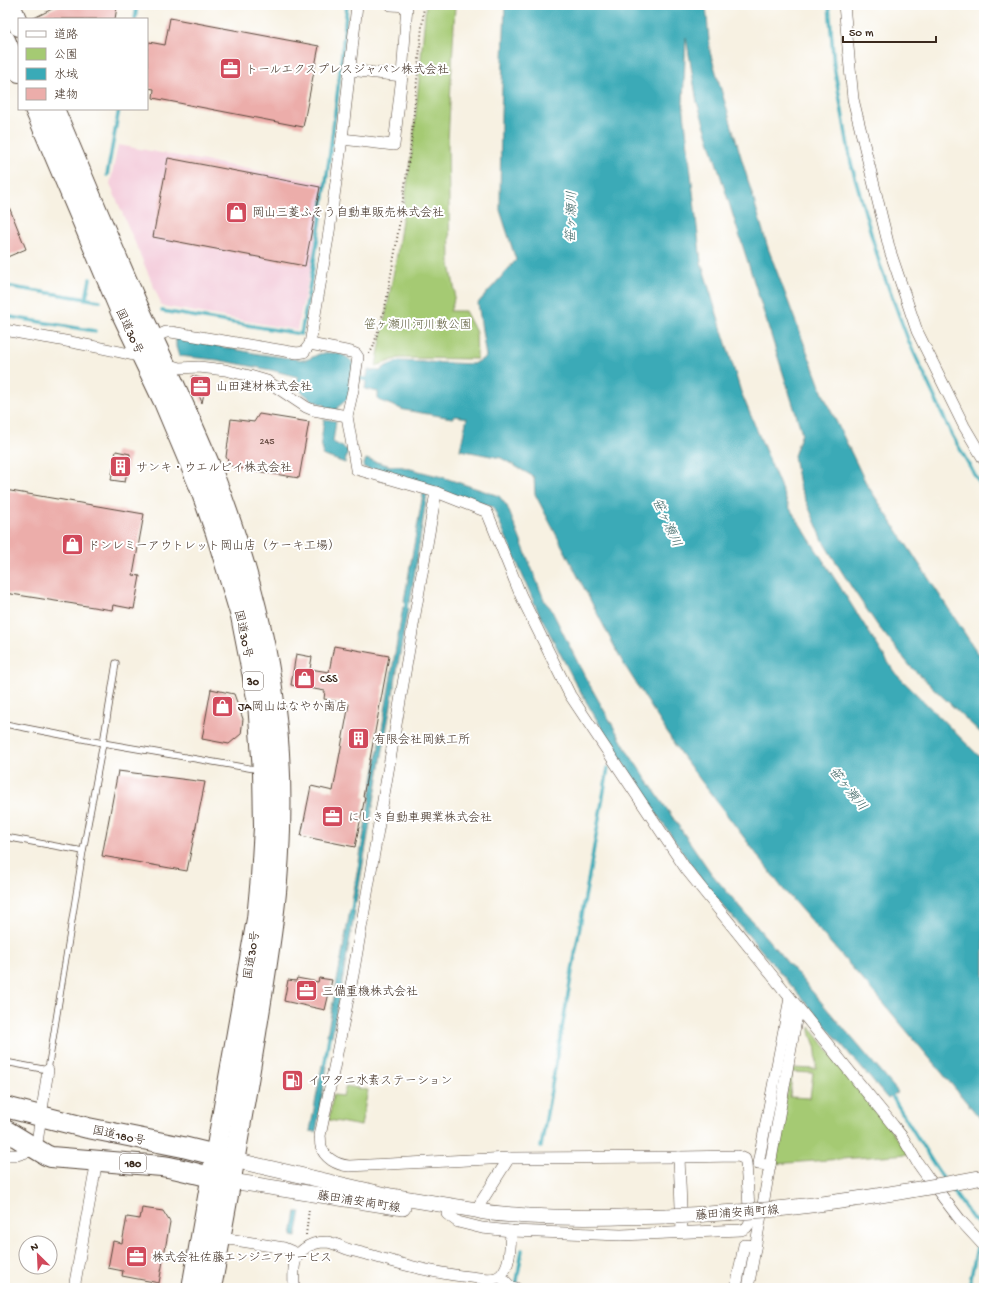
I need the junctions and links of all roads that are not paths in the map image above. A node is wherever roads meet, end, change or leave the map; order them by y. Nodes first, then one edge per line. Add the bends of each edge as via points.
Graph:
1 (10, 5) edge
2 (357, 5) edge
3 (391, 5) edge
4 (844, 5) edge
5 (407, 6) edge
6 (18, 24) edge
7 (5, 40) edge
8 (18, 70) edge
9 (350, 70) junction
10 (402, 76) junction
11 (35, 110) edge
12 (54, 110) edge
13 (342, 140) junction
14 (5, 330) edge
15 (310, 344) junction
16 (144, 347) junction
17 (164, 364) junction
18 (342, 415) junction
19 (984, 460) edge
20 (430, 490) junction
21 (116, 663) dead end
22 (5, 724) edge
23 (104, 743) junction
24 (263, 770) junction
25 (5, 836) edge
26 (83, 851) junction
27 (790, 998) junction
28 (798, 1009) junction
29 (5, 1062) edge
30 (48, 1070) junction
31 (5, 1107) edge
32 (41, 1116) junction
33 (5, 1130) edge
34 (36, 1149) junction
35 (5, 1155) edge
36 (225, 1158) junction
37 (509, 1158) junction
38 (679, 1158) junction
39 (97, 1160) junction
40 (747, 1168) junction
41 (769, 1168) junction
42 (984, 1178) edge
43 (221, 1179) junction
44 (482, 1211) junction
45 (447, 1214) junction
46 (511, 1231) junction
47 (682, 1232) junction
48 (211, 1236) junction
49 (755, 1246) junction
50 (984, 1246) edge
51 (301, 1251) junction
52 (500, 1276) junction
53 (74, 1288) edge
54 (192, 1288) edge
55 (211, 1288) edge
56 (294, 1288) edge
57 (514, 1288) edge
58 (736, 1288) edge
59 (748, 1288) edge

1 - 6 highway
2 - 9 street
3 - 5 street
4 - 19 street via 853,100 890,251 918,331 964,426
5 - 10 street
7 - 8 highway
9 - 10 street
9 - 13 street
10 - 13 street via 394,145
11 - 16 highway, 国道30号 / 30 via 121,312
12 - 16 highway, 国道30号 / 30
13 - 15 street via 330,232
14 - 16 street via 96,348 118,350
15 - 16 street via 304,352 297,353 166,332
15 - 18 street via 356,354 358,359 353,390
16 - 17 highway, 国道30号 / 30
16 - 24 highway, 国道30号 / 30 via 199,485 239,609 258,703
17 - 18 street via 180,368 225,370 268,381 306,407
17 - 36 highway, 国道30号 / 30 via 214,476 243,559 267,660 277,739 280,830 278,879 268,959
18 - 20 street via 356,469
20 - 27 street via 487,512 521,596 570,695 686,869
20 - 37 street via 354,967 320,1136 321,1145 324,1152 342,1166
21 - 23 lane
22 - 23 lane
23 - 24 lane
23 - 26 lane
24 - 36 highway, 国道30号 / 30 via 264,827 257,920
25 - 26 lane
26 - 30 lane
27 - 28 street
27 - 41 street via 758,1164
28 - 41 street
28 - 50 street via 903,1138 929,1179
29 - 30 lane
30 - 32 street
31 - 32 highway, 国道180号 / 180
32 - 34 street
32 - 36 highway, 国道180号 / 180
33 - 34 highway, 国道180号 / 180
34 - 35 street via 17,1155
34 - 39 highway, 国道180号 / 180 via 51,1157
36 - 43 highway, 国道30号 / 30
36 - 44 street, 藤田浦安南町線 via 392,1196
37 - 38 street
37 - 44 street
38 - 40 street via 738,1156 745,1159
38 - 47 street
39 - 43 highway, 国道180号 / 180 via 162,1166
39 - 53 street
40 - 41 street
40 - 47 street via 749,1227 741,1230
41 - 49 street
42 - 44 street, 藤田浦安南町線, bridge via 880,1196 728,1213 597,1218
43 - 45 street, 藤田浦安南町線
43 - 48 highway, 国道30号 / 30
44 - 45 street, 藤田浦安南町線 via 469,1215
45 - 46 street via 458,1222
46 - 47 street via 621,1234
46 - 52 street via 506,1268
48 - 51 street
48 - 54 highway, 国道30号 / 30
48 - 55 highway, 国道30号 / 30
49 - 58 street via 744,1245
49 - 59 street
51 - 52 street via 319,1242 327,1242 378,1258 447,1274 489,1279
51 - 56 street via 294,1264
52 - 57 street

